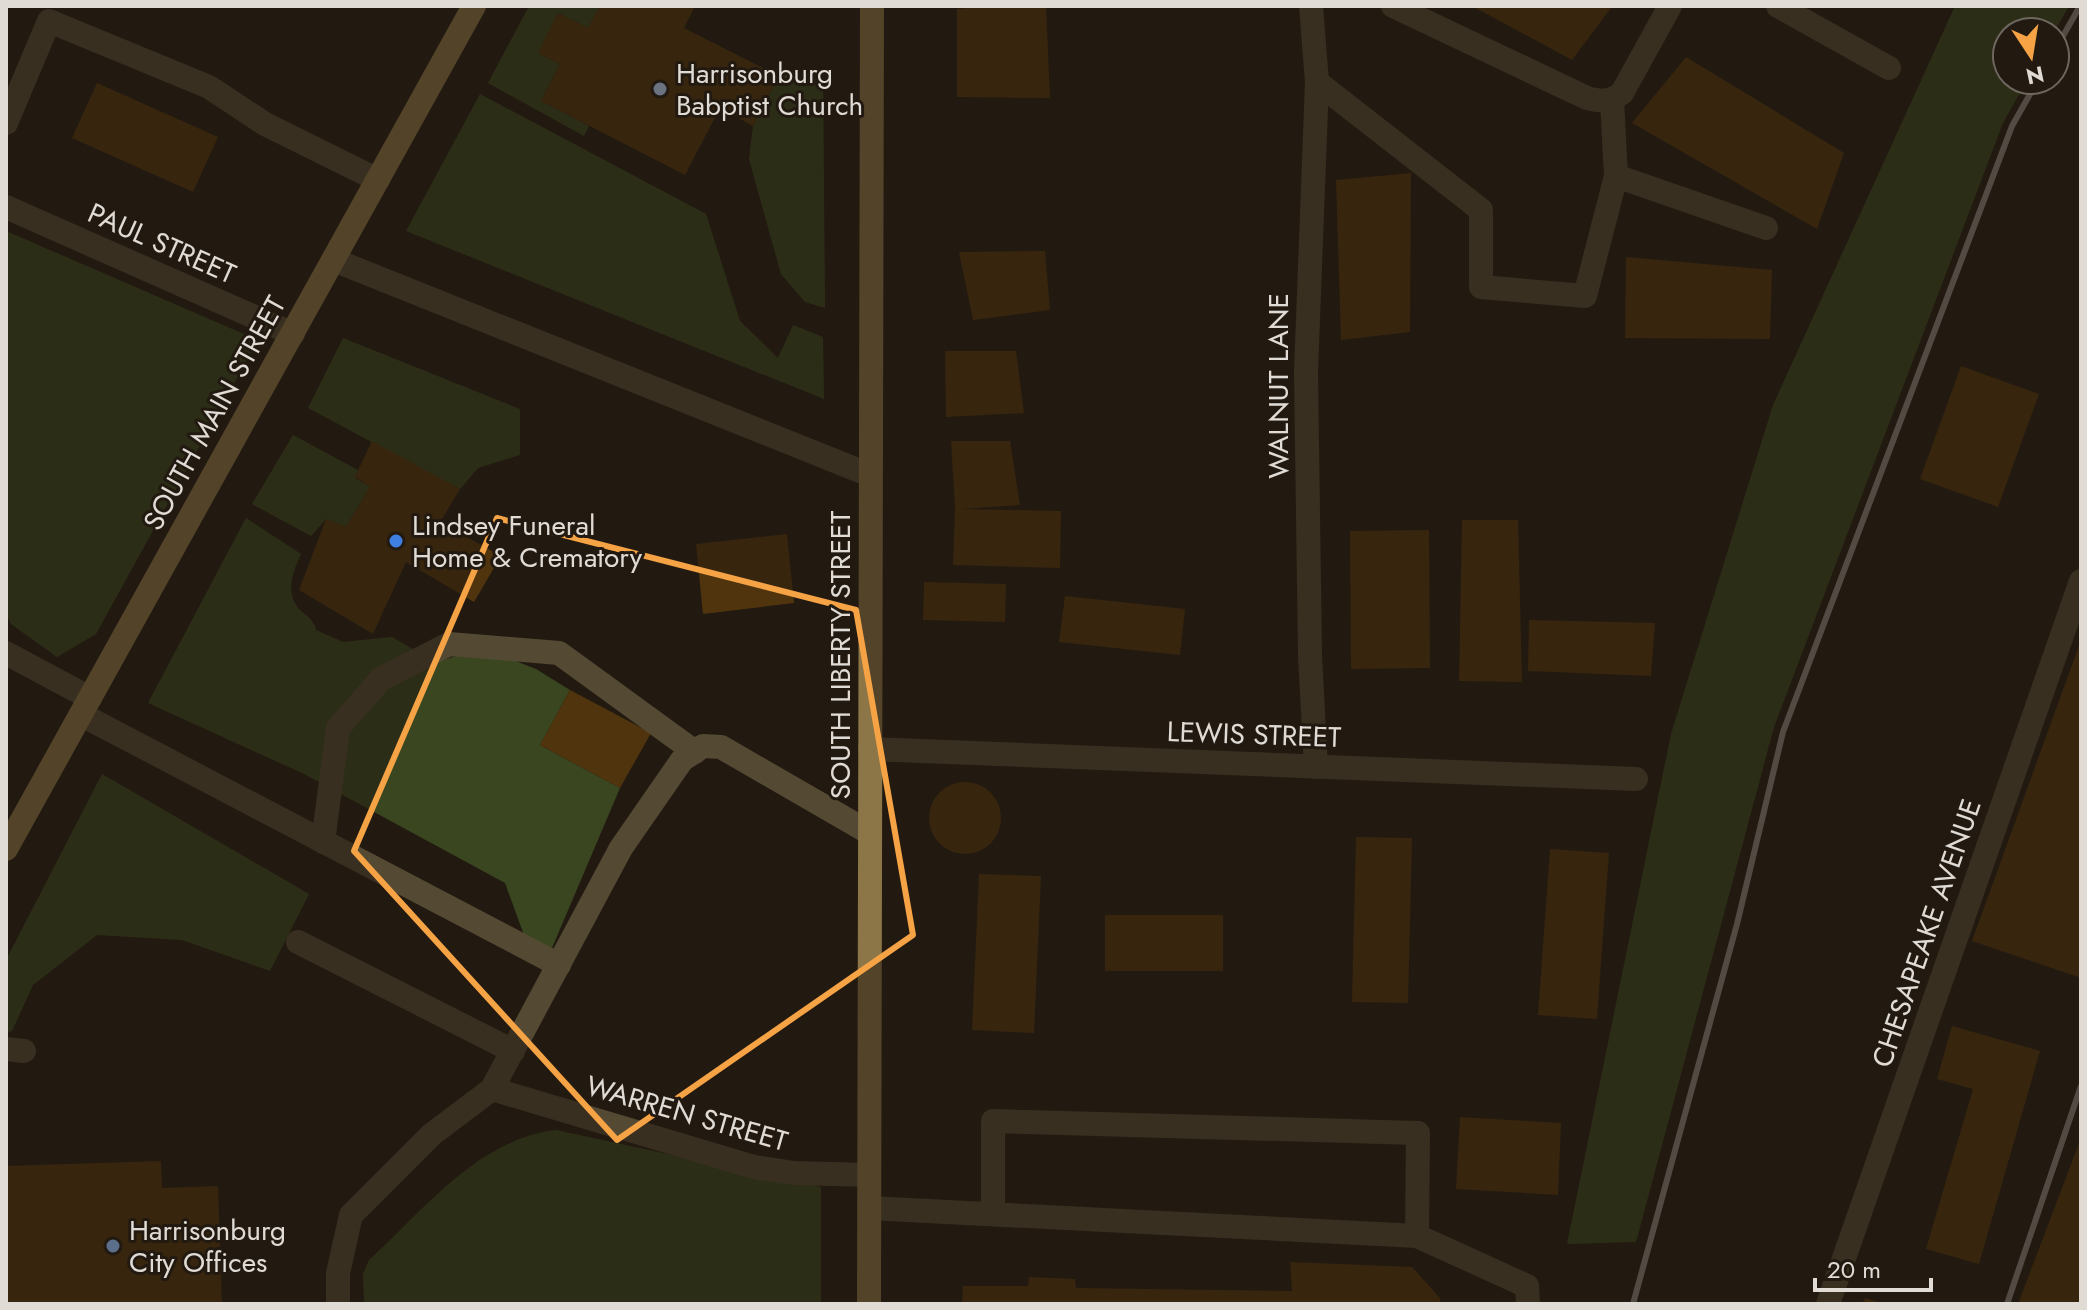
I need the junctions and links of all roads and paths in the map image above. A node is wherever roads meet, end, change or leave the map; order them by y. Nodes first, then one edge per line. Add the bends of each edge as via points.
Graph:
1 (474, 6) edge
2 (872, 6) edge
3 (1311, 6) edge
4 (1393, 6) edge
5 (1670, 6) edge
6 (1778, 6) edge
7 (1889, 68) dead end
8 (1317, 82) junction
9 (1612, 100) junction
10 (6, 123) edge
11 (1616, 176) junction
12 (378, 180) junction
13 (6, 207) edge
14 (1766, 228) dead end
15 (334, 260) junction
16 (293, 334) junction
17 (870, 475) junction
18 (2081, 581) edge
19 (6, 653) edge
20 (86, 707) junction
21 (870, 749) junction
22 (695, 752) junction
23 (1316, 767) junction
24 (1636, 779) dead end
25 (870, 833) junction
26 (323, 842) junction
27 (7, 847) edge
28 (298, 942) dead end
29 (559, 965) junction
30 (513, 1051) junction
31 (492, 1089) junction
32 (869, 1175) junction
33 (869, 1208) junction
34 (993, 1213) junction
35 (1417, 1236) junction
36 (338, 1304) edge
37 (869, 1304) edge
38 (1528, 1304) edge
39 (1828, 1304) edge

1 - 12 main road, SOUTH MAIN STREET
2 - 17 main road, SOUTH LIBERTY STREET
3 - 8 street, WALNUT LANE
4 - 9 street via 1587,98
5 - 9 street via 1622,93
6 - 7 street
8 - 11 street via 1481,210 1481,287 1585,296
8 - 23 street, WALNUT LANE via 1306,372
9 - 11 street
10 - 12 street via 49,21 209,87 265,124
11 - 14 street
12 - 15 main road, SOUTH MAIN STREET
13 - 16 street, PAUL STREET
15 - 16 main road, SOUTH MAIN STREET
15 - 17 street
16 - 20 main road, SOUTH MAIN STREET
17 - 21 main road, SOUTH LIBERTY STREET
18 - 39 street, CHESAPEAKE AVENUE
19 - 20 street
20 - 26 street
20 - 27 main road, SOUTH MAIN STREET
21 - 23 street, LEWIS STREET
21 - 25 main road, SOUTH LIBERTY STREET
22 - 25 street via 703,746 721,747
22 - 26 street via 559,653 449,644 381,679 338,728
22 - 29 street via 682,760 621,848
23 - 24 street, LEWIS STREET
25 - 32 main road, SOUTH LIBERTY STREET
26 - 29 street
28 - 30 street
29 - 30 street
30 - 31 street
31 - 32 street, WARREN STREET via 754,1167
31 - 36 street via 431,1135 351,1215 338,1273
32 - 33 main road, SOUTH LIBERTY STREET
33 - 34 street
33 - 37 main road, SOUTH LIBERTY STREET
34 - 35 street
34 - 35 street via 993,1121 1418,1133
35 - 38 street via 1527,1286

